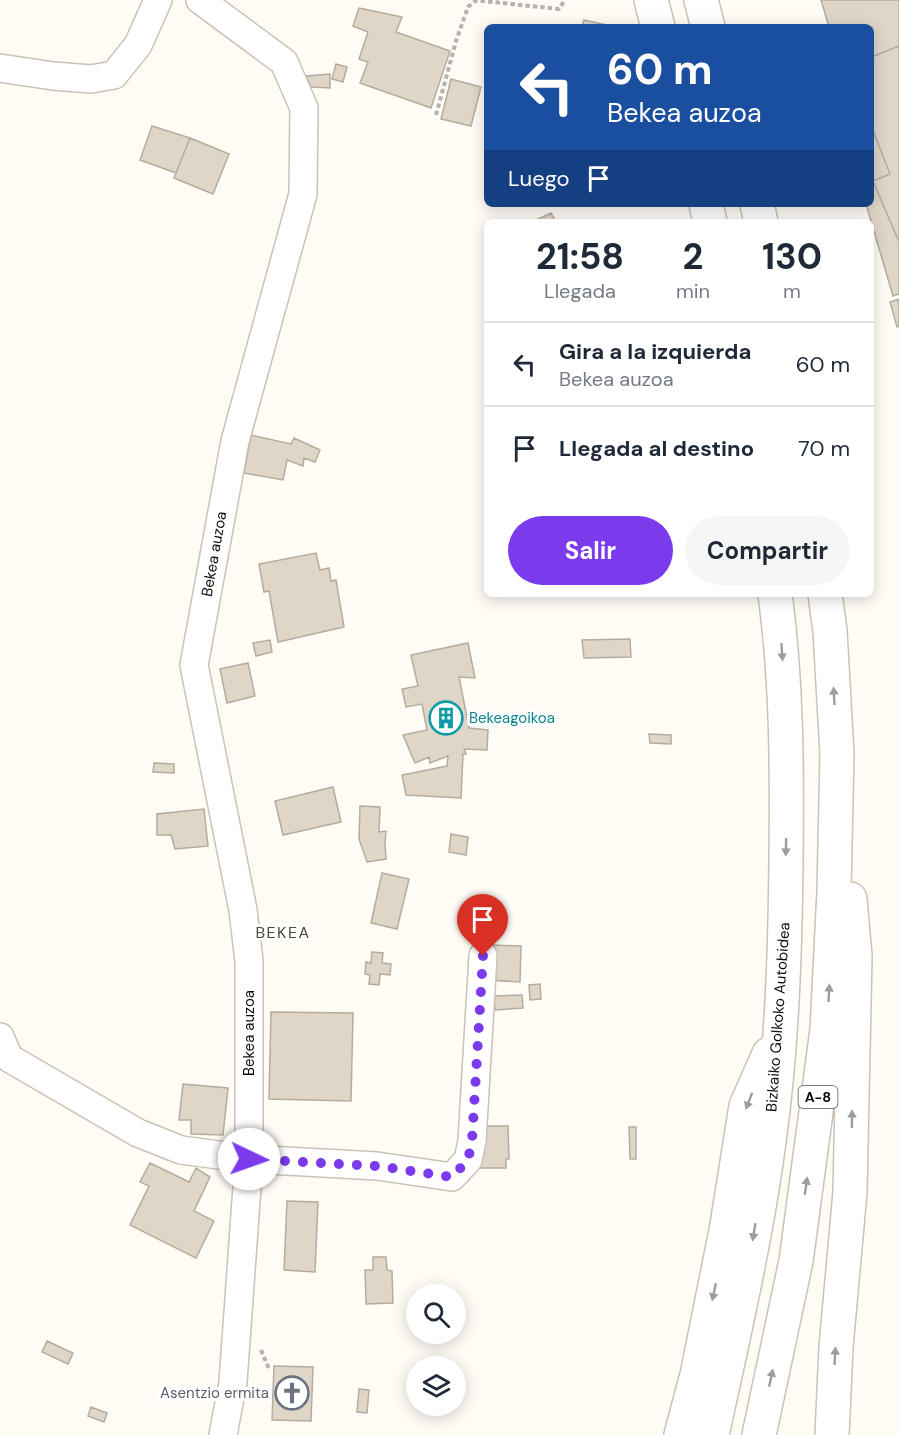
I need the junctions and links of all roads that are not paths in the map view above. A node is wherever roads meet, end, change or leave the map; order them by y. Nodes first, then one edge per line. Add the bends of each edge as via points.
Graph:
1 (158, 0) edge
2 (200, 0) edge
3 (651, 0) edge
4 (700, 0) edge
5 (657, 24) edge
6 (707, 24) edge
7 (0, 68) edge
8 (775, 597) edge
9 (825, 597) edge
10 (837, 754) junction
11 (483, 956) dead end
12 (781, 1028) junction
13 (0, 1037) edge
14 (249, 1159) junction
15 (223, 1435) edge
16 (681, 1435) edge
17 (712, 1435) edge
18 (759, 1435) edge
19 (832, 1435) edge

1 - 7 street via 138,45 114,75 91,79
2 - 14 street, Bekea auzoa via 284,62 304,108 303,194 235,441 194,665 243,910 249,961
3 - 5 highway
4 - 6 highway
8 -> 12 highway, Bizkaiko Golkoko Autobidea via 786,732
10 -> 9 highway, A-8
18 -> 10 highway, A-8 via 796,1261 827,1030
19 -> 10 highway via 850,1192 855,956
11 - 14 street via 472,1141 468,1160 452,1177 377,1166
12 -> 16 highway via 746,1106 726,1231
12 -> 17 highway, Bizkaiko Golkoko Autobidea via 769,1141 751,1252
13 - 14 street via 9,1058 138,1133 181,1150
14 - 15 street, Bekea auzoa via 233,1382

